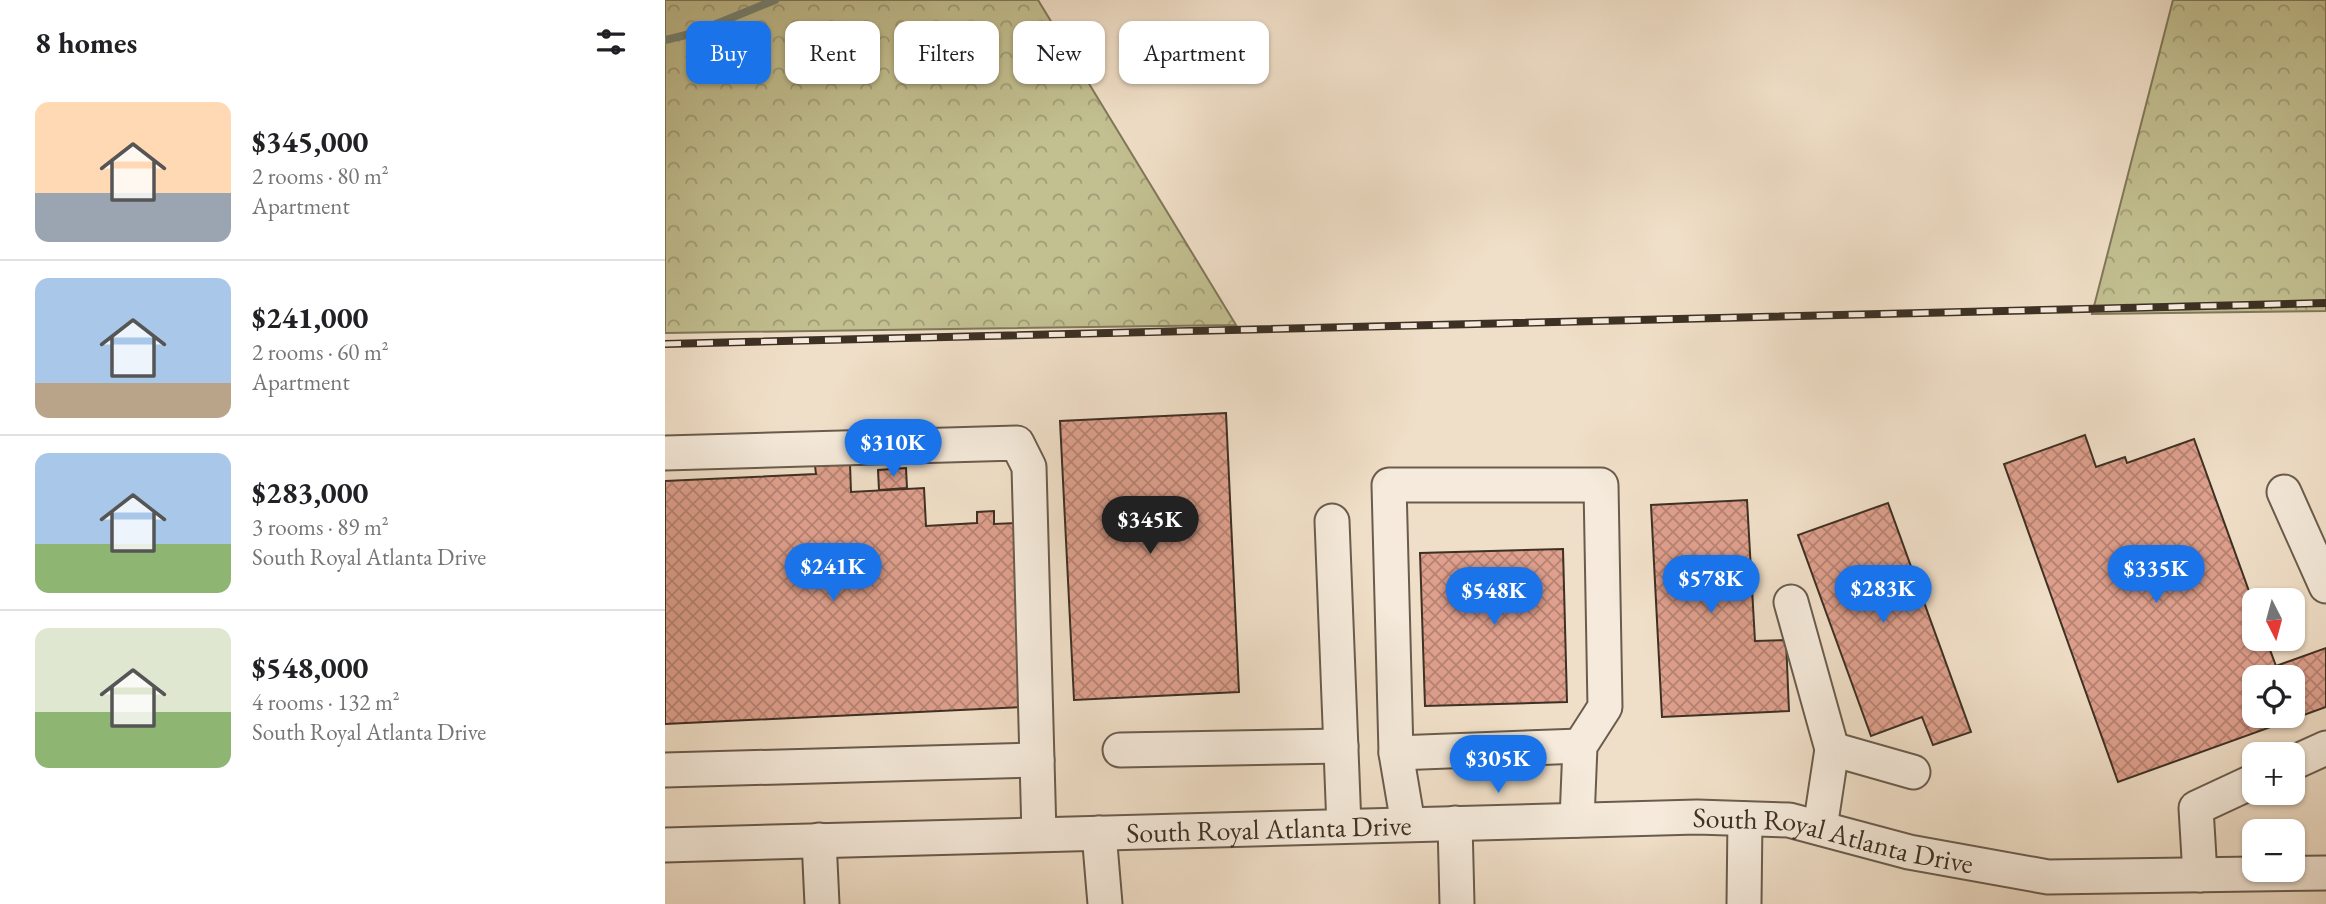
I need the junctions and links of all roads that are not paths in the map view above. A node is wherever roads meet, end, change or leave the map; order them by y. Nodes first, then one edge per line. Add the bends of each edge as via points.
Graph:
1 (665, 453) edge
2 (2284, 492) dead end
3 (1332, 522) dead end
4 (2326, 586) edge
5 (1791, 602) dead end
6 (1341, 746) junction
7 (1580, 746) junction
8 (2326, 748) edge
9 (1832, 749) junction
10 (1120, 750) dead end
11 (1396, 753) junction
12 (2305, 758) edge
13 (1037, 760) junction
14 (665, 770) edge
15 (1913, 772) dead end
16 (2242, 787) edge
17 (1745, 819) junction
18 (1577, 820) junction
19 (1455, 823) junction
20 (1408, 824) junction
21 (1344, 826) junction
22 (1820, 828) junction
23 (1099, 833) junction
24 (1039, 834) junction
25 (819, 840) junction
26 (665, 845) edge
27 (2326, 873) edge
28 (2200, 875) junction
29 (822, 904) edge
30 (1105, 904) edge
31 (1457, 904) edge
32 (1744, 904) edge

1 - 13 street via 1017,443 1029,467
2 - 4 street
3 - 6 street
5 - 9 street
6 - 10 street
6 - 21 street
7 - 11 street
7 - 11 street via 1605,707 1601,485 1389,485
7 - 18 street
8 - 12 street
9 - 15 street
9 - 22 street
11 - 20 street
13 - 14 street
13 - 24 street
16 - 28 street via 2196,808
17 - 18 street, South Royal Atlanta Drive
17 - 22 street, South Royal Atlanta Drive via 1789,820
17 - 32 street
18 - 19 street, South Royal Atlanta Drive
19 - 20 street, South Royal Atlanta Drive
19 - 31 street
20 - 21 street, South Royal Atlanta Drive
21 - 23 street, South Royal Atlanta Drive
22 - 28 street, South Royal Atlanta Drive via 1909,852 2048,877
23 - 24 street, South Royal Atlanta Drive
23 - 30 street
24 - 25 street, South Royal Atlanta Drive
25 - 26 street, South Royal Atlanta Drive
25 - 29 street
27 - 28 street, South Royal Atlanta Drive

